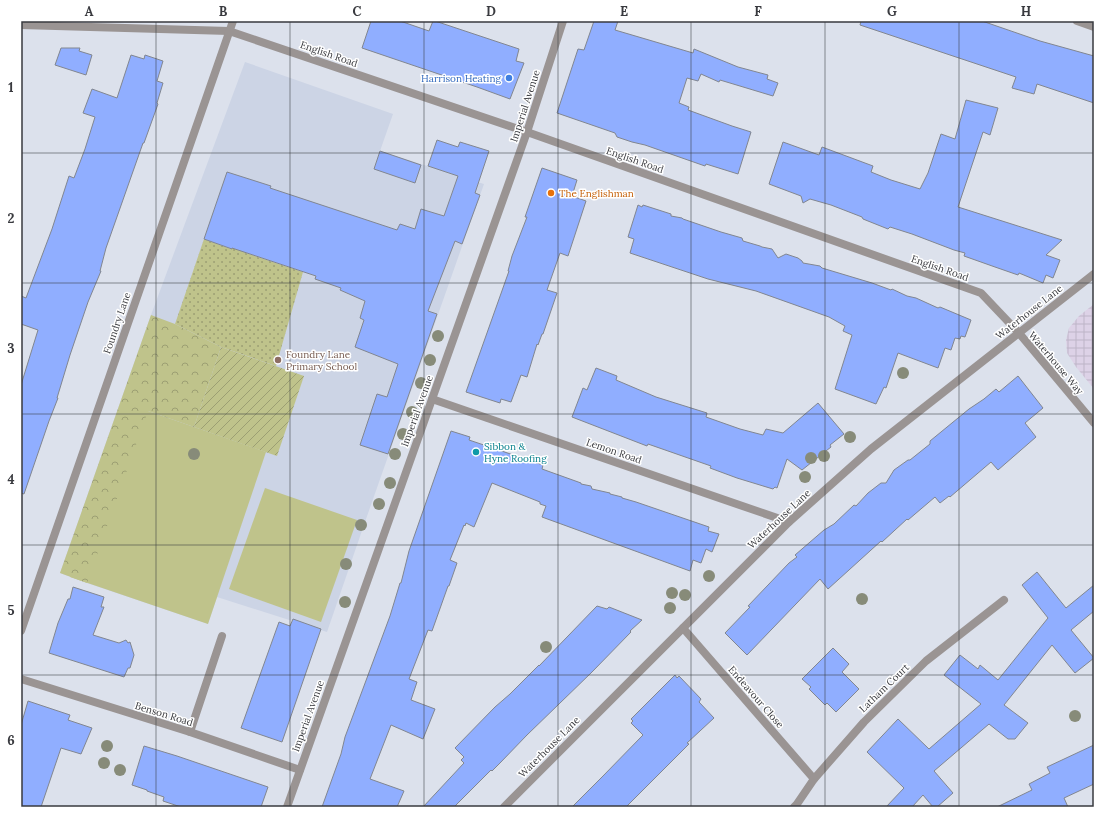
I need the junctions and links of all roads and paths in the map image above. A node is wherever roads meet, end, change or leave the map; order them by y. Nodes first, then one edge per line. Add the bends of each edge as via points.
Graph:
1 (233, 21) edge
2 (563, 21) edge
3 (1077, 21) edge
4 (21, 25) edge
5 (1094, 27) edge
6 (229, 31) junction
7 (527, 132) junction
8 (1094, 274) edge
9 (1019, 333) junction
10 (432, 399) junction
11 (1094, 424) edge
12 (789, 522) junction
13 (1004, 600) dead end
14 (683, 628) junction
15 (21, 631) edge
16 (222, 636) dead end
17 (21, 679) edge
18 (190, 732) junction
19 (300, 770) junction
20 (814, 779) junction
21 (287, 807) edge
22 (504, 807) edge
23 (794, 807) edge

1 - 6 street, Foundry Lane
2 - 7 street, Imperial Avenue
3 - 5 street
4 - 6 street, English Road
6 - 7 street, English Road
6 - 15 street, Foundry Lane
7 - 9 street, English Road via 981,293
7 - 10 street, Imperial Avenue
8 - 9 street, Waterhouse Lane
9 - 11 street, Waterhouse Way
9 - 12 street, Waterhouse Lane via 871,449
10 - 12 street, Lemon Road
10 - 19 street, Imperial Avenue
12 - 14 street, Waterhouse Lane
13 - 20 street, Latham Court via 926,661 864,722
14 - 20 street, Endeavour Close
14 - 22 street, Waterhouse Lane
16 - 18 street
17 - 18 street, Benson Road
18 - 19 street, Benson Road
19 - 21 street, Imperial Avenue
20 - 23 street, Latham Court

